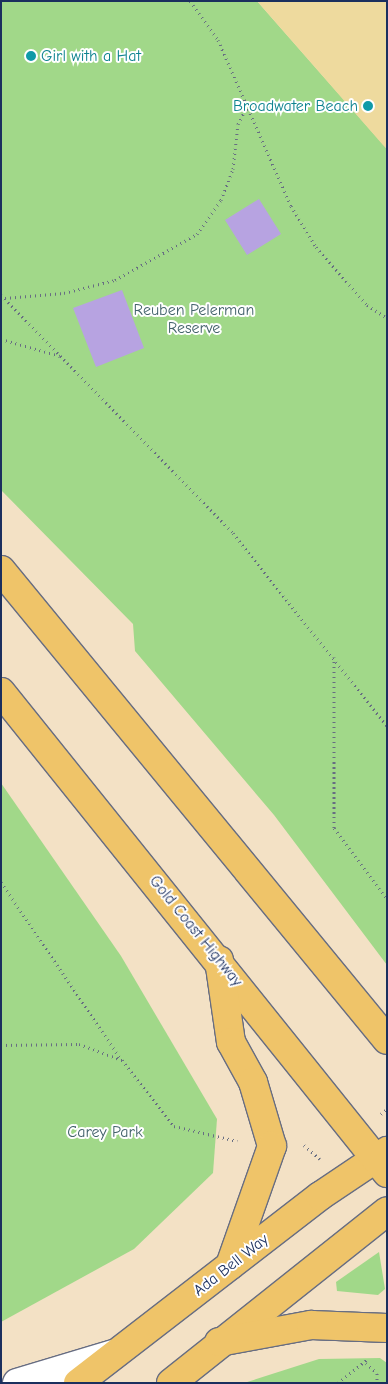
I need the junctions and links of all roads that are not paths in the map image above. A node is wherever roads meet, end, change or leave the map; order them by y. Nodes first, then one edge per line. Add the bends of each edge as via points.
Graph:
1 (1, 570) edge
2 (1, 692) edge
3 (219, 960) junction
4 (387, 1040) edge
5 (383, 1161) edge
6 (387, 1211) edge
7 (230, 1265) junction
8 (387, 1328) edge
9 (219, 1342) junction
10 (115, 1354) junction
11 (16, 1383) edge
12 (78, 1383) edge
13 (171, 1383) edge

1 - 4 main road
2 - 3 main road, Gold Coast Highway
3 - 5 main road, Gold Coast Highway
3 - 7 main road via 231,1042 253,1082 272,1146
5 - 7 main road, Ada Bell Way via 338,1182
6 - 9 main road
7 - 10 main road, Ada Bell Way
8 - 9 main road via 311,1325
9 - 13 main road
10 - 11 street
10 - 12 main road, Ada Bell Way

